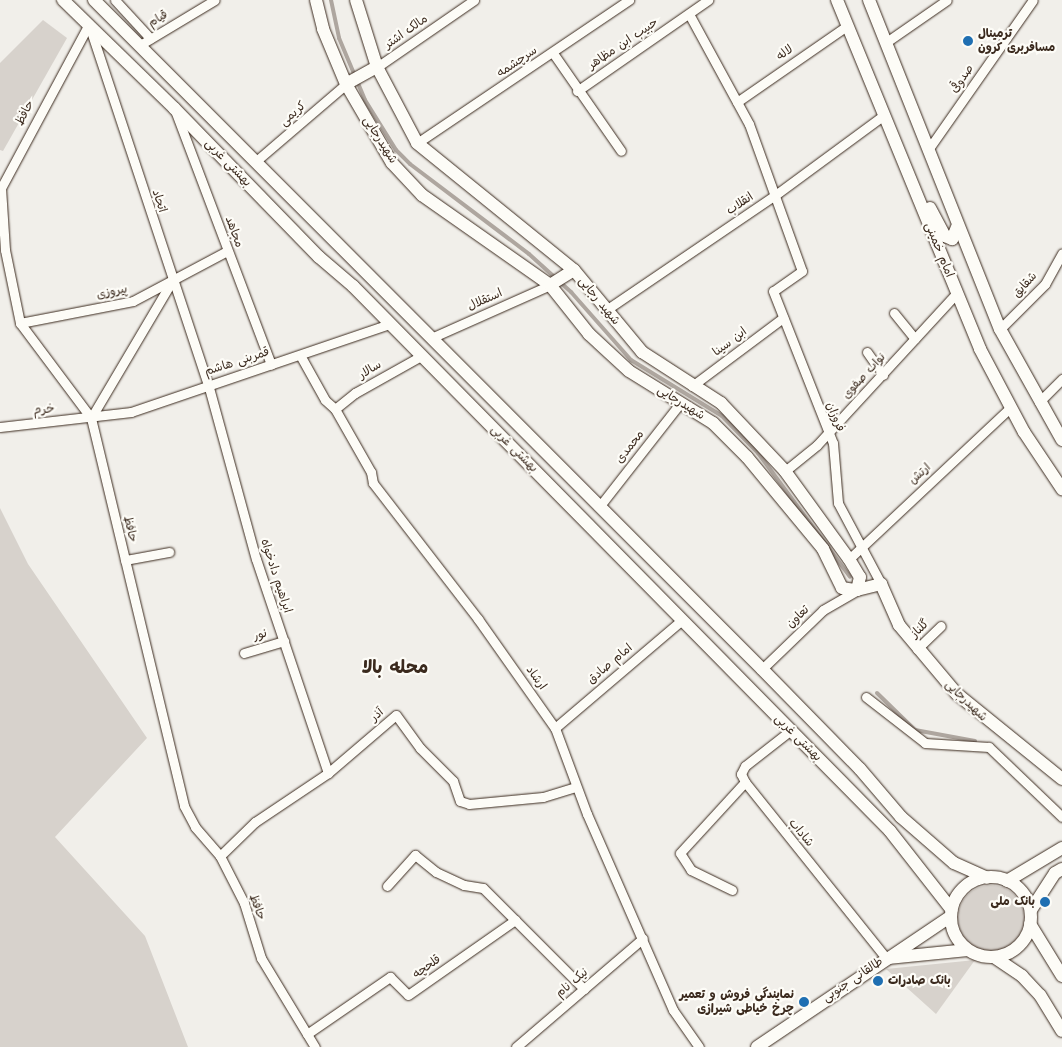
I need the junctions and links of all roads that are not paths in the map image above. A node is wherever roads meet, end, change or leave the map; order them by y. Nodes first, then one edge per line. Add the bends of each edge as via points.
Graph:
1 (63, 0) edge
2 (94, 0) edge
3 (115, 0) edge
4 (215, 0) edge
5 (316, 0) edge
6 (356, 0) edge
7 (474, 0) edge
8 (629, 0) edge
9 (708, 0) edge
10 (837, 0) edge
11 (869, 0) edge
12 (948, 0) edge
13 (1033, 0) edge
14 (689, 14) junction
15 (89, 24) junction
16 (848, 25) junction
17 (145, 42) junction
18 (886, 43) junction
19 (553, 53) junction
20 (377, 67) junction
21 (346, 84) junction
22 (577, 91) junction
23 (737, 102) junction
24 (174, 108) junction
25 (884, 115) junction
26 (417, 143) junction
27 (930, 147) junction
28 (622, 151) dead end
29 (256, 162) junction
30 (913, 186) junction
31 (774, 196) junction
32 (958, 224) junction
33 (228, 251) junction
34 (1062, 253) edge
35 (574, 270) junction
36 (172, 281) junction
37 (550, 285) junction
38 (957, 293) junction
39 (606, 310) junction
40 (894, 313) dead end
41 (783, 318) junction
42 (20, 323) junction
43 (390, 324) junction
44 (1000, 329) junction
45 (431, 338) junction
46 (915, 339) junction
47 (867, 352) dead end
48 (300, 355) junction
49 (421, 356) junction
50 (271, 365) junction
51 (883, 375) junction
52 (1062, 379) edge
53 (208, 384) junction
54 (692, 386) junction
55 (681, 402) junction
56 (1039, 402) junction
57 (1010, 408) junction
58 (335, 409) junction
59 (91, 418) junction
60 (0, 427) edge
61 (523, 430) junction
62 (827, 434) junction
63 (1062, 440) edge
64 (509, 444) junction
65 (784, 471) junction
66 (1062, 489) edge
67 (600, 507) junction
68 (862, 544) junction
69 (169, 552) dead end
70 (849, 559) junction
71 (125, 560) junction
72 (881, 584) junction
73 (857, 590) junction
74 (682, 620) junction
75 (941, 626) dead end
76 (284, 641) junction
77 (916, 649) junction
78 (244, 652) dead end
79 (762, 669) junction
80 (866, 697) dead end
81 (554, 728) junction
82 (791, 730) junction
83 (328, 773) junction
84 (1062, 779) edge
85 (745, 782) junction
86 (576, 787) junction
87 (1062, 817) edge
88 (1062, 848) edge
89 (220, 856) junction
90 (1062, 868) edge
91 (987, 878) junction
92 (1007, 881) junction
93 (387, 886) dead end
94 (732, 890) dead end
95 (1030, 910) junction
96 (952, 913) junction
97 (515, 920) junction
98 (1030, 924) junction
99 (643, 938) junction
100 (968, 950) junction
101 (994, 957) junction
102 (886, 958) junction
103 (1062, 976) edge
104 (584, 990) junction
105 (1062, 1031) edge
106 (307, 1034) junction
107 (315, 1047) edge
108 (516, 1047) edge
109 (700, 1047) edge
110 (757, 1047) edge

1 - 15 street, بهشتی غربی
2 - 17 street, بهشتی غربی
3 - 17 street
4 - 17 street, قیام
5 - 21 street, شهیدرجایی via 323,29
6 - 20 street, شهید رجایی
7 - 20 street, مالک اشتر
8 - 19 street, سرچشمه
9 - 14 street, حبیب ابن مظاهر
10 - 16 street, امام خمینی
11 - 18 street
12 - 18 street
13 - 27 street, صدوقی
14 - 22 street, حبیب ابن مظاهر
14 - 23 street
15 - 24 street, بهشتی غربی
15 - 36 street, اتحاد
15 - 42 street, حافظ via 1,188 5,250
16 - 23 street, لاله
16 - 25 street, امام خمینی
17 - 29 street, بهشتی غربی
18 - 27 street
19 - 22 street
19 - 26 street, سرچشمه
20 - 21 street
20 - 26 street, شهید رجایی
21 - 29 street, کریمی
21 - 37 street, شهیدرجایی via 392,163 422,195
22 - 28 street
23 - 31 street via 749,124
24 - 33 street, مجاهد
24 - 43 street, بهشتی غربی via 319,257
25 - 30 street, امام خمینی
25 - 31 street, انقلاب
26 - 35 street, شهید رجایی
27 - 32 street
29 - 45 street, بهشتی غربی
30 - 32 street via 925,199 945,236 952,239
30 - 38 street, امام خمینی
31 - 39 street, انقلاب
31 - 41 street, فروزان via 802,271 773,291
32 - 44 street
33 - 36 street, پیروزی
33 - 50 street, مجاهد
34 - 44 street, شقایق via 1045,284
35 - 37 street
35 - 39 street, شهید رجایی
36 - 42 street, پیروزی via 133,301
36 - 53 street, اتحاد
36 - 59 street
37 - 45 street, استقلال
37 - 55 street, شهیدرجایی via 589,334 629,371
38 - 46 street, نواب صفوی
38 - 57 street, امام خمینی
39 - 54 street, شهید رجایی via 642,352
40 - 46 street
41 - 54 street, ابن سینا
41 - 62 street, فروزان
42 - 59 street, حافظ
43 - 48 street, قمربنی هاشم
43 - 49 street, بهشتی غربی
44 - 56 street
45 - 61 street, بهشتی غربی
46 - 51 street, نواب صفوی
47 - 51 street
48 - 50 street, قمربنی هاشم
48 - 58 street, ارشاد via 325,400
49 - 58 street, سالار via 355,393
49 - 64 street, بهشتی غربی
50 - 53 street, قمربنی هاشم
51 - 62 street, نواب صفوی
52 - 56 street
53 - 59 street, قمربنی هاشم via 131,412
53 - 76 street, ابراهیم دادخواه via 256,559
54 - 55 street
54 - 65 street, شهید رجایی via 721,403
55 - 67 street, محمدی
55 - 73 street, شهیدرجایی via 713,423 747,457 823,549 842,588
56 - 63 street
57 - 66 street, امام خمینی
57 - 68 street, ارتش
58 - 81 street, ارشاد via 371,472 373,483 478,619
59 - 60 street, خرم
59 - 71 street, حافظ
61 - 64 street
61 - 67 street, بهشتی غربی
62 - 65 street, نواب صفوی
62 - 68 street, فروزان via 833,442 838,503
64 - 74 street, بهشتی غربی
65 - 70 street, شهید رجایی
67 - 79 street, بهشتی غربی
68 - 70 street, ارتش
68 - 72 street, فروزان
69 - 71 street
70 - 73 street, شهید رجایی via 860,577
71 - 89 street, حافظ via 184,806 195,827
72 - 73 street
72 - 77 street, شهیدرجایی via 899,625
73 - 79 street, تعاون via 823,610
74 - 81 street, امام صادق
74 - 82 street, بهشتی غربی
75 - 77 street, گلناز
76 - 78 street, نور
76 - 83 street, ابراهیم دادخواه
77 - 84 street, شهیدرجایی via 984,720
79 - 91 street, بهشتی غربی via 860,769 901,817 954,863
80 - 87 street via 925,743 989,747
81 - 86 street, ارشاد
82 - 85 street via 745,766 741,774
82 - 96 street, بهشتی غربی via 890,831
83 - 86 street, آذر via 396,715 420,748 453,781 460,800 469,804 543,797
83 - 89 street, آذر via 254,822
85 - 94 street via 680,853 691,870
85 - 102 street, شاداب
86 - 99 street, ارشاد
88 - 92 street
89 - 106 street, حافظ via 244,904 261,958
90 - 95 street via 1055,873
91 - 92 street
91 - 96 street via 966,886 958,894
92 - 95 street via 1018,888
93 - 97 street via 414,855 436,872 464,885 483,888
95 - 98 street
96 - 100 street via 959,941
96 - 102 street, طالقانی جنوبی
97 - 104 street
97 - 106 street, قلحچه via 408,996 390,977
98 - 101 street via 1018,947
98 - 103 street
99 - 104 street, نیک نام
99 - 109 street, ارشاد via 673,1010
100 - 101 street
100 - 102 street
101 - 105 street via 1022,976 1040,995
102 - 110 street, طالقانی جنوبی
104 - 108 street, نیک نام
106 - 107 street, حافظ

